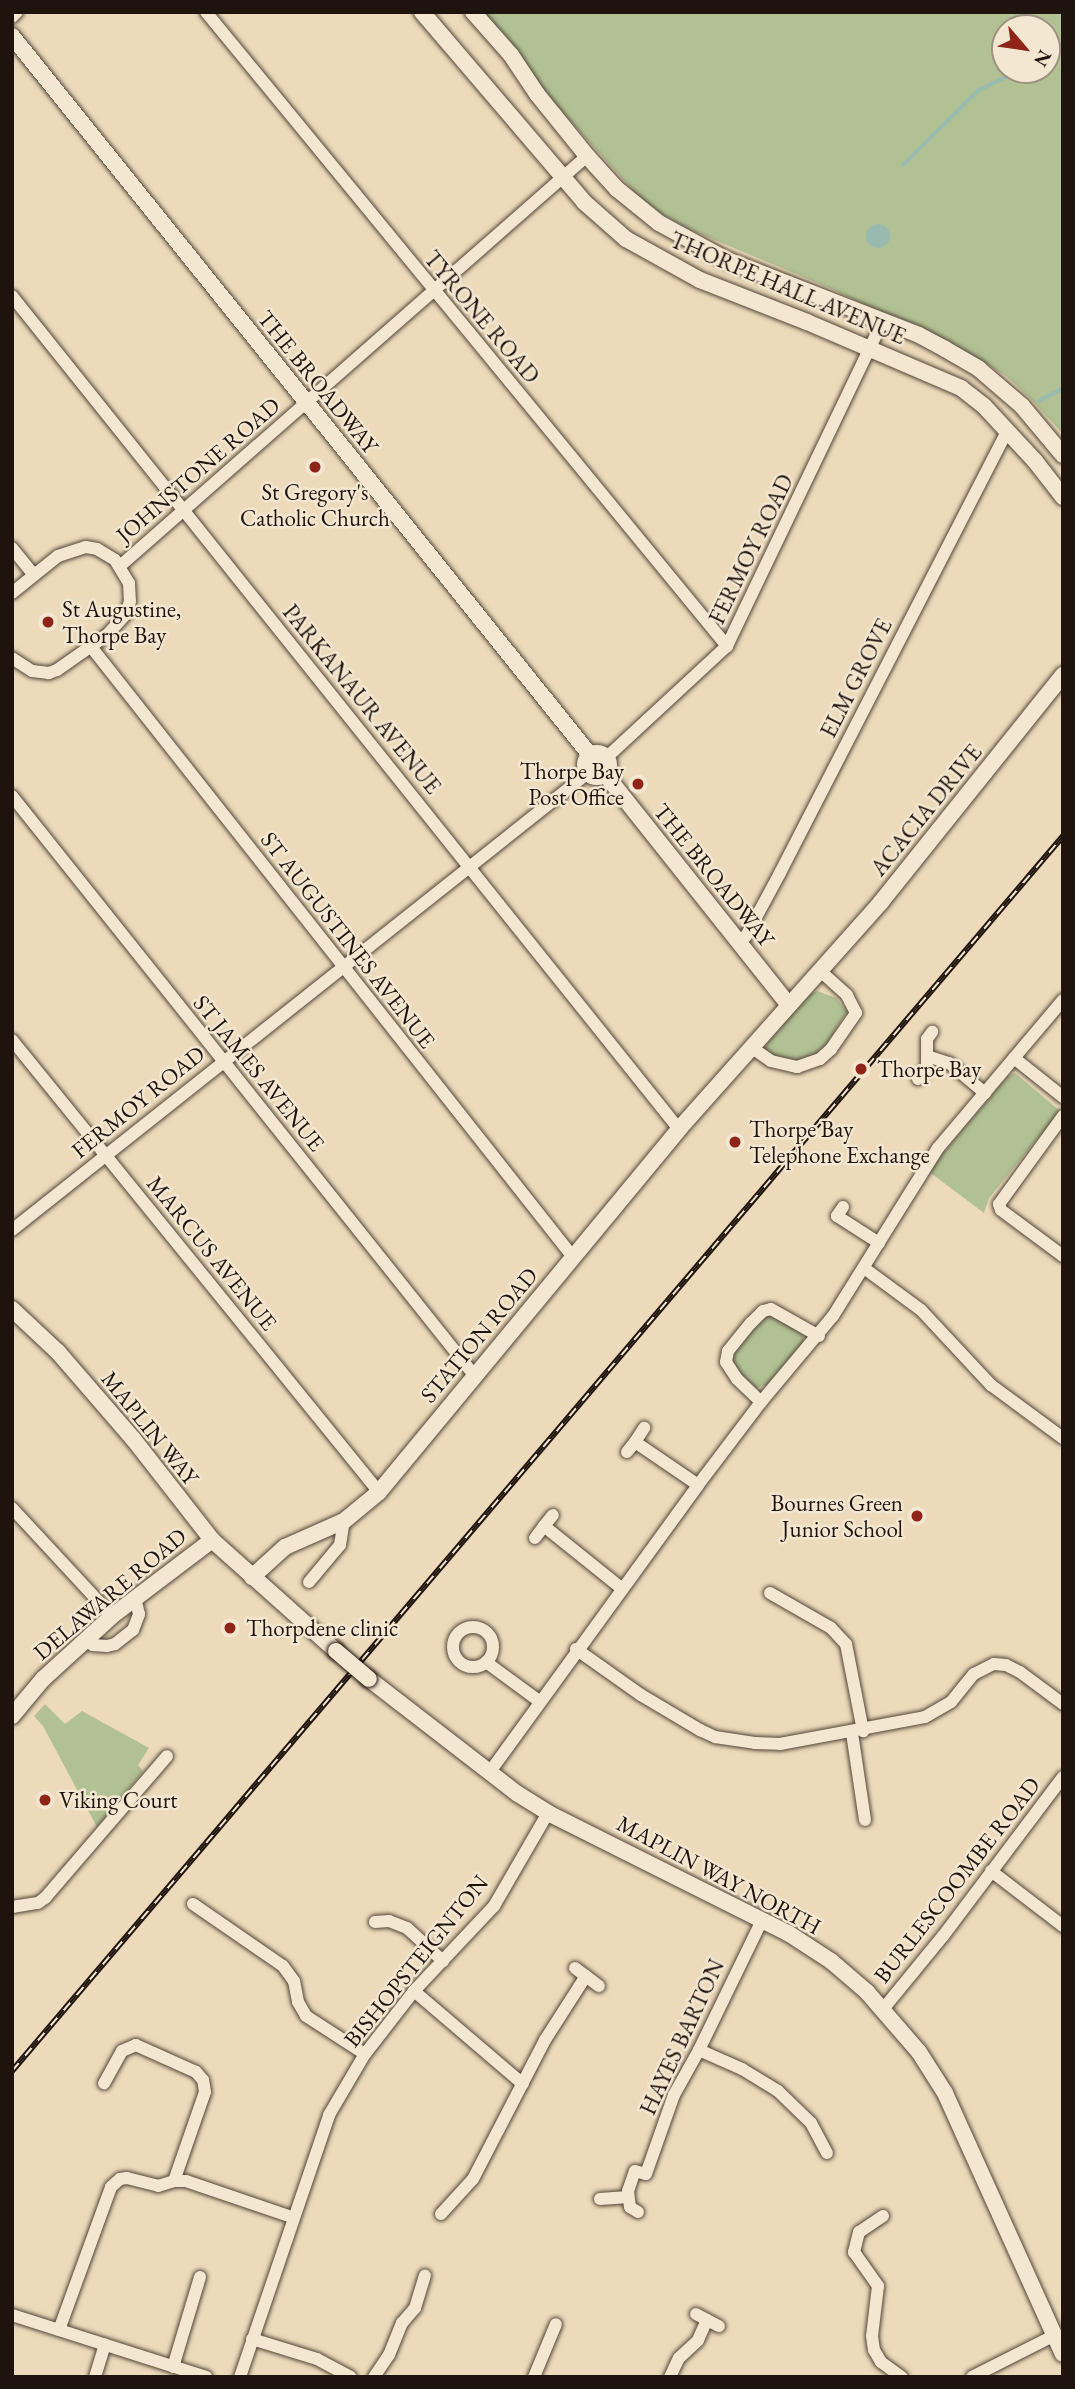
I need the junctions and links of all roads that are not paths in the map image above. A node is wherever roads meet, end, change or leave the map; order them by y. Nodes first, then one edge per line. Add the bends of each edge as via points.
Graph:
1 (17, 12) edge
2 (206, 12) edge
3 (422, 12) edge
4 (473, 12) edge
5 (12, 17) edge
6 (12, 36) edge
7 (587, 156) junction
8 (564, 178) junction
9 (433, 291) junction
10 (12, 296) edge
11 (883, 321) junction
12 (871, 349) junction
13 (305, 403) junction
14 (1007, 431) junction
15 (1063, 455) edge
16 (1063, 496) edge
17 (185, 511) junction
18 (12, 548) edge
19 (120, 566) junction
20 (33, 574) junction
21 (12, 593) edge
22 (727, 646) junction
23 (92, 648) junction
24 (12, 658) edge
25 (1063, 675) edge
26 (590, 755) junction
27 (606, 766) junction
28 (588, 773) junction
29 (12, 796) edge
30 (470, 867) junction
31 (738, 942) junction
32 (342, 967) junction
33 (820, 971) junction
34 (1063, 1000) edge
35 (788, 1004) junction
36 (932, 1032) dead end
37 (12, 1040) edge
38 (751, 1047) junction
39 (927, 1056) junction
40 (1014, 1058) junction
41 (223, 1062) junction
42 (918, 1079) dead end
43 (985, 1093) junction
44 (1063, 1097) edge
45 (1063, 1116) edge
46 (679, 1129) junction
47 (106, 1155) junction
48 (643, 1172) joint
49 (837, 1216) dead end
50 (12, 1230) edge
51 (879, 1243) junction
52 (1063, 1256) edge
53 (573, 1257) junction
54 (864, 1268) junction
55 (12, 1309) edge
56 (819, 1336) junction
57 (474, 1375) junction
58 (761, 1402) junction
59 (644, 1428) dead end
60 (1063, 1438) edge
61 (698, 1485) junction
62 (379, 1492) junction
63 (12, 1508) edge
64 (553, 1515) dead end
65 (344, 1521) junction
66 (544, 1526) junction
67 (535, 1538) dead end
68 (212, 1541) junction
69 (253, 1577) junction
70 (309, 1582) dead end
71 (621, 1588) junction
72 (770, 1593) dead end
73 (135, 1598) junction
74 (112, 1616) junction
75 (86, 1639) junction
76 (576, 1649) junction
77 (486, 1662) dead end
78 (539, 1701) junction
79 (1063, 1704) edge
80 (12, 1717) edge
81 (858, 1732) junction
82 (167, 1756) dead end
83 (489, 1773) junction
84 (1063, 1777) edge
85 (548, 1813) junction
86 (865, 1820) dead end
87 (991, 1871) junction
88 (193, 1905) dead end
89 (12, 1907) edge
90 (762, 1920) junction
91 (375, 1922) dead end
92 (1063, 1926) edge
93 (443, 1961) junction
94 (575, 1968) dead end
95 (586, 1976) junction
96 (599, 1986) dead end
97 (414, 1991) junction
98 (884, 2008) junction
99 (699, 2050) junction
100 (365, 2054) junction
101 (104, 2083) dead end
102 (523, 2084) junction
103 (827, 2153) dead end
104 (174, 2181) junction
105 (628, 2197) junction
106 (600, 2199) dead end
107 (638, 2212) dead end
108 (441, 2214) dead end
109 (883, 2216) dead end
110 (292, 2217) junction
111 (425, 2276) dead end
112 (201, 2277) dead end
113 (12, 2315) edge
114 (707, 2320) dead end
115 (556, 2324) dead end
116 (59, 2330) junction
117 (1054, 2336) junction
118 (252, 2339) junction
119 (105, 2345) junction
120 (1063, 2354) edge
121 (173, 2367) junction
122 (95, 2377) edge
123 (206, 2377) edge
124 (240, 2377) edge
125 (351, 2377) edge
126 (374, 2377) edge
127 (534, 2377) edge
128 (670, 2377) edge
129 (902, 2377) edge
130 (972, 2377) edge

1 - 5 street
2 - 9 street, TYRONE ROAD
3 - 8 street, THORPE HALL AVENUE
4 - 7 street, THORPE HALL AVENUE
6 - 13 street, THE BROADWAY
7 - 8 street, JOHNSTONE ROAD
7 - 11 street, THORPE HALL AVENUE via 635,205 700,247
8 - 9 street, JOHNSTONE ROAD
8 - 12 street, THORPE HALL AVENUE via 608,225 669,266
9 - 13 street, JOHNSTONE ROAD
9 - 22 street, TYRONE ROAD
10 - 17 street, PARKANAUR AVENUE
11 - 12 street, FERMOY ROAD
11 - 15 street, THORPE HALL AVENUE via 919,335 979,369 1022,406
12 - 14 street, THORPE HALL AVENUE via 961,388
12 - 22 street, FERMOY ROAD
13 - 17 street, JOHNSTONE ROAD
13 - 26 street, THE BROADWAY
14 - 16 street, THORPE HALL AVENUE
14 - 31 street, ELM GROVE via 746,936
17 - 19 street, JOHNSTONE ROAD
17 - 30 street, PARKANAUR AVENUE
18 - 20 street
19 - 20 street, JOHNSTONE ROAD via 106,553 86,547 68,551
19 - 23 street, JOHNSTONE ROAD via 129,583 129,607
20 - 21 street, JOHNSTONE ROAD
22 - 27 street, FERMOY ROAD
23 - 24 street, JOHNSTONE ROAD via 49,673 32,671
23 - 32 street, ST AUGUSTINES AVENUE
25 - 33 street, ACACIA DRIVE via 928,845
26 - 27 street via 597,753
26 - 28 street via 585,762
27 - 28 street via 594,777
27 - 31 street, THE BROADWAY
28 - 30 street, FERMOY ROAD
29 - 41 street, ST JAMES AVENUE
30 - 32 street, FERMOY ROAD
30 - 46 street, PARKANAUR AVENUE
31 - 35 street, THE BROADWAY
32 - 41 street, FERMOY ROAD
32 - 53 street, ST AUGUSTINES AVENUE
33 - 35 street, ACACIA DRIVE
33 - 38 street via 847,995 856,1013 831,1049 820,1059 797,1067 771,1061
34 - 40 street
35 - 38 street, ACACIA DRIVE
36 - 39 street
37 - 47 street, MARCUS AVENUE
38 - 46 street, ACACIA DRIVE
39 - 42 street via 927,1067
39 - 43 street via 949,1063
40 - 43 street
40 - 44 street
41 - 47 street, FERMOY ROAD
41 - 57 street, ST JAMES AVENUE
43 - 51 street via 933,1155
45 - 52 street via 1002,1197 1001,1210
46 - 48 street, ACACIA DRIVE
47 - 50 street, FERMOY ROAD
47 - 62 street, MARCUS AVENUE
48 - 53 street, STATION ROAD
49 - 51 street
51 - 54 street
53 - 57 street, STATION ROAD
54 - 56 street
54 - 60 street via 921,1310 991,1385
55 - 68 street, MAPLIN WAY via 58,1352 134,1440
56 - 58 street
56 - 58 street via 771,1309 762,1311 751,1323 728,1350 726,1362
57 - 62 street, STATION ROAD
58 - 61 street
59 - 61 street via 631,1447
61 - 71 street
62 - 65 street, STATION ROAD
63 - 74 street
64 - 66 street
65 - 69 street, STATION ROAD via 285,1547
65 - 70 street via 340,1545
66 - 67 street
66 - 71 street
68 - 69 street, MAPLIN WAY
68 - 73 street, DELAWARE ROAD
69 - 83 street, MAPLIN WAY NORTH, bridge via 369,1679
71 - 76 street
72 - 81 street via 831,1628 846,1644
73 - 74 street, DELAWARE ROAD
73 - 75 street via 139,1614 133,1630 107,1646
74 - 75 street, DELAWARE ROAD
75 - 80 street, DELAWARE ROAD via 43,1679
76 - 78 street
76 - 81 street via 642,1695 715,1737 780,1744
77 - 78 street
78 - 83 street
79 - 81 street via 1020,1672 994,1664 974,1674 938,1711
81 - 86 street
82 - 89 street via 151,1766 45,1898
83 - 85 street, MAPLIN WAY NORTH
84 - 87 street, BURLESCOOMBE ROAD
85 - 90 street, MAPLIN WAY NORTH
85 - 93 street, BISHOPSTEIGNTON via 494,1906
87 - 92 street
87 - 98 street, BURLESCOOMBE ROAD
88 - 100 street via 283,1966 294,1981 306,2016
90 - 98 street, MAPLIN WAY NORTH via 831,1961
90 - 99 street, HAYES BARTON
91 - 93 street via 389,1921 407,1928
93 - 97 street, BISHOPSTEIGNTON
94 - 95 street
95 - 96 street
95 - 102 street
97 - 100 street, BISHOPSTEIGNTON
97 - 102 street
98 - 117 street, MAPLIN WAY NORTH via 919,2052 951,2104
99 - 103 street via 778,2091 811,2123
99 - 105 street, HAYES BARTON via 674,2095 646,2174 635,2171
100 - 110 street, BISHOPSTEIGNTON via 329,2115
101 - 104 street via 122,2051 136,2045 200,2075 205,2092
102 - 108 street via 473,2179
104 - 110 street via 186,2181
104 - 116 street via 158,2186 127,2178 111,2187
105 - 106 street
105 - 107 street via 630,2207
109 - 129 street via 859,2232 854,2252 878,2286 874,2350 881,2362
110 - 118 street, BISHOPSTEIGNTON
111 - 126 street via 415,2308 402,2323
112 - 121 street
113 - 116 street
114 - 128 street
115 - 127 street
116 - 119 street
117 - 120 street, MAPLIN WAY NORTH
117 - 130 street
118 - 124 street, BISHOPSTEIGNTON
118 - 125 street via 317,2359
119 - 121 street
119 - 122 street
121 - 123 street

